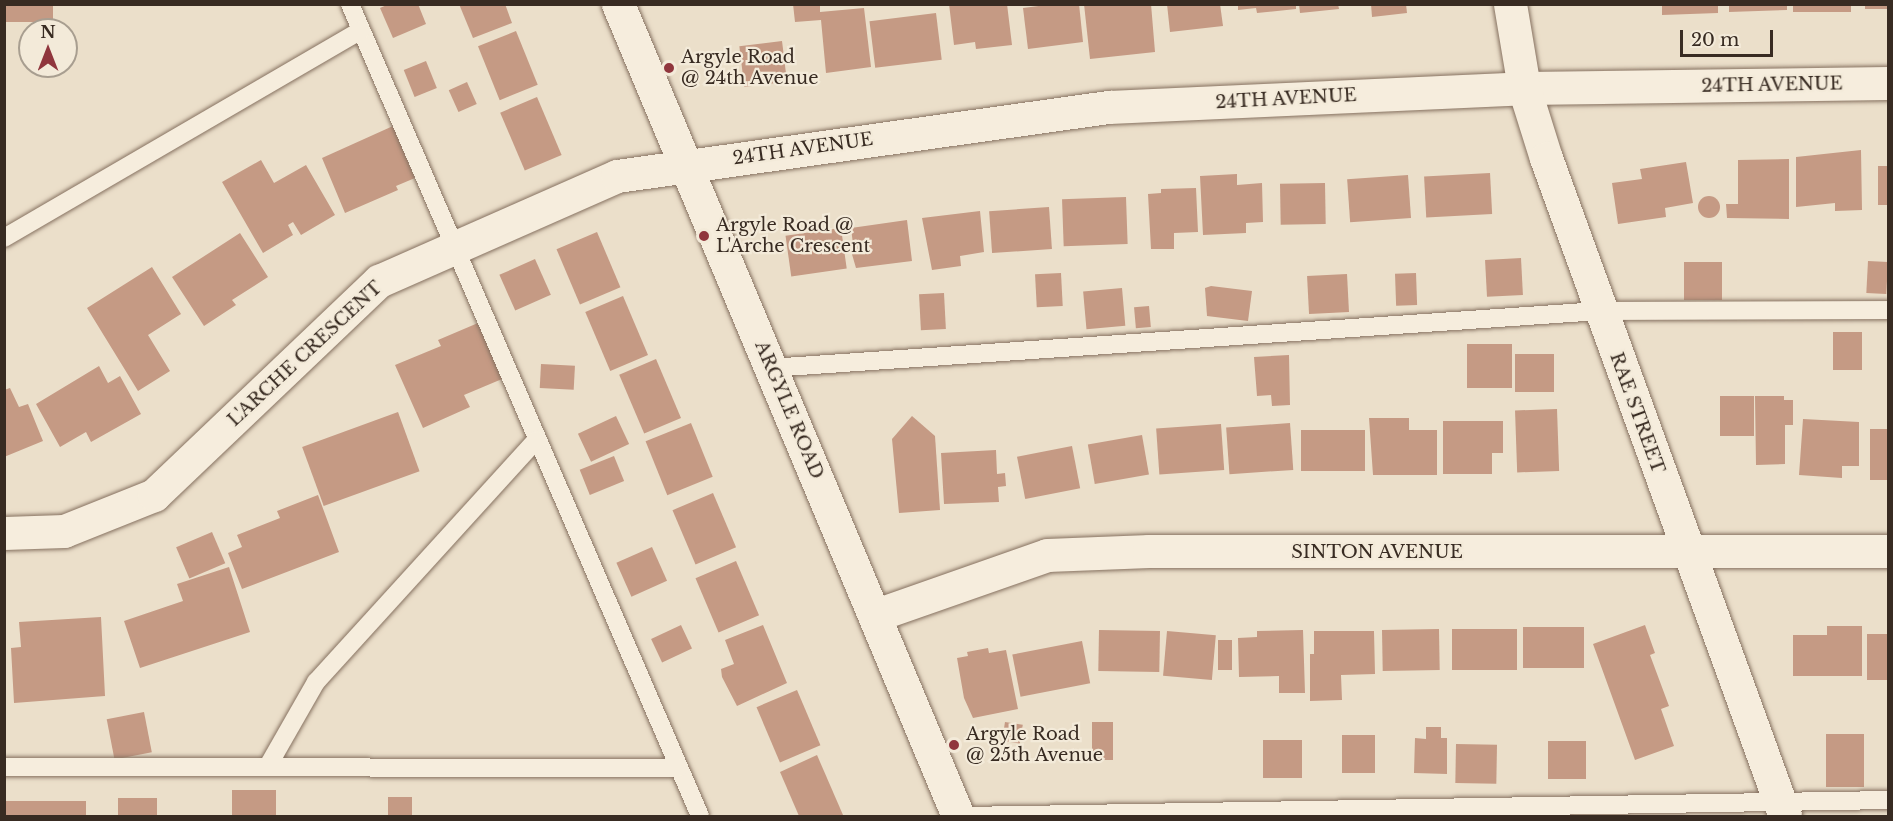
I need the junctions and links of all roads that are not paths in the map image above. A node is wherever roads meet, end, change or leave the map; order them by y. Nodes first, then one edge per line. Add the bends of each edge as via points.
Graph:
1 (350, 4) edge
2 (618, 4) edge
3 (1510, 4) edge
4 (361, 30) junction
5 (1888, 83) edge
6 (1524, 88) junction
7 (688, 165) junction
8 (4, 238) edge
9 (453, 249) junction
10 (1888, 310) edge
11 (1600, 311) junction
12 (770, 368) junction
13 (536, 440) junction
14 (4, 533) edge
15 (1888, 551) edge
16 (1688, 554) junction
17 (876, 615) junction
18 (268, 766) junction
19 (4, 767) edge
20 (679, 768) junction
21 (1888, 800) edge
22 (1782, 808) edge
23 (700, 816) edge
24 (957, 816) edge
25 (963, 816) edge

1 - 4 lane
2 - 7 street, ARGYLE ROAD
3 - 6 street, RAE STREET
4 - 8 lane
4 - 9 lane
5 - 6 street, 24TH AVENUE
6 - 7 street, 24TH AVENUE via 1109,107
6 - 11 street, RAE STREET
7 - 9 street, L'ARCHE CRESCENT via 617,176
7 - 12 street, ARGYLE ROAD
9 - 13 lane
9 - 14 street, L'ARCHE CRESCENT via 380,282 154,495 64,531
10 - 11 lane
11 - 12 lane
11 - 16 street, RAE STREET
12 - 17 street, ARGYLE ROAD
13 - 18 lane via 316,682
13 - 20 lane
15 - 16 street, SINTON AVENUE
16 - 17 street, SINTON AVENUE via 1149,551 1047,555
16 - 22 street, RAE STREET
17 - 24 street, ARGYLE ROAD
18 - 19 lane
18 - 20 lane
20 - 23 lane
21 - 22 lane
22 - 25 lane

